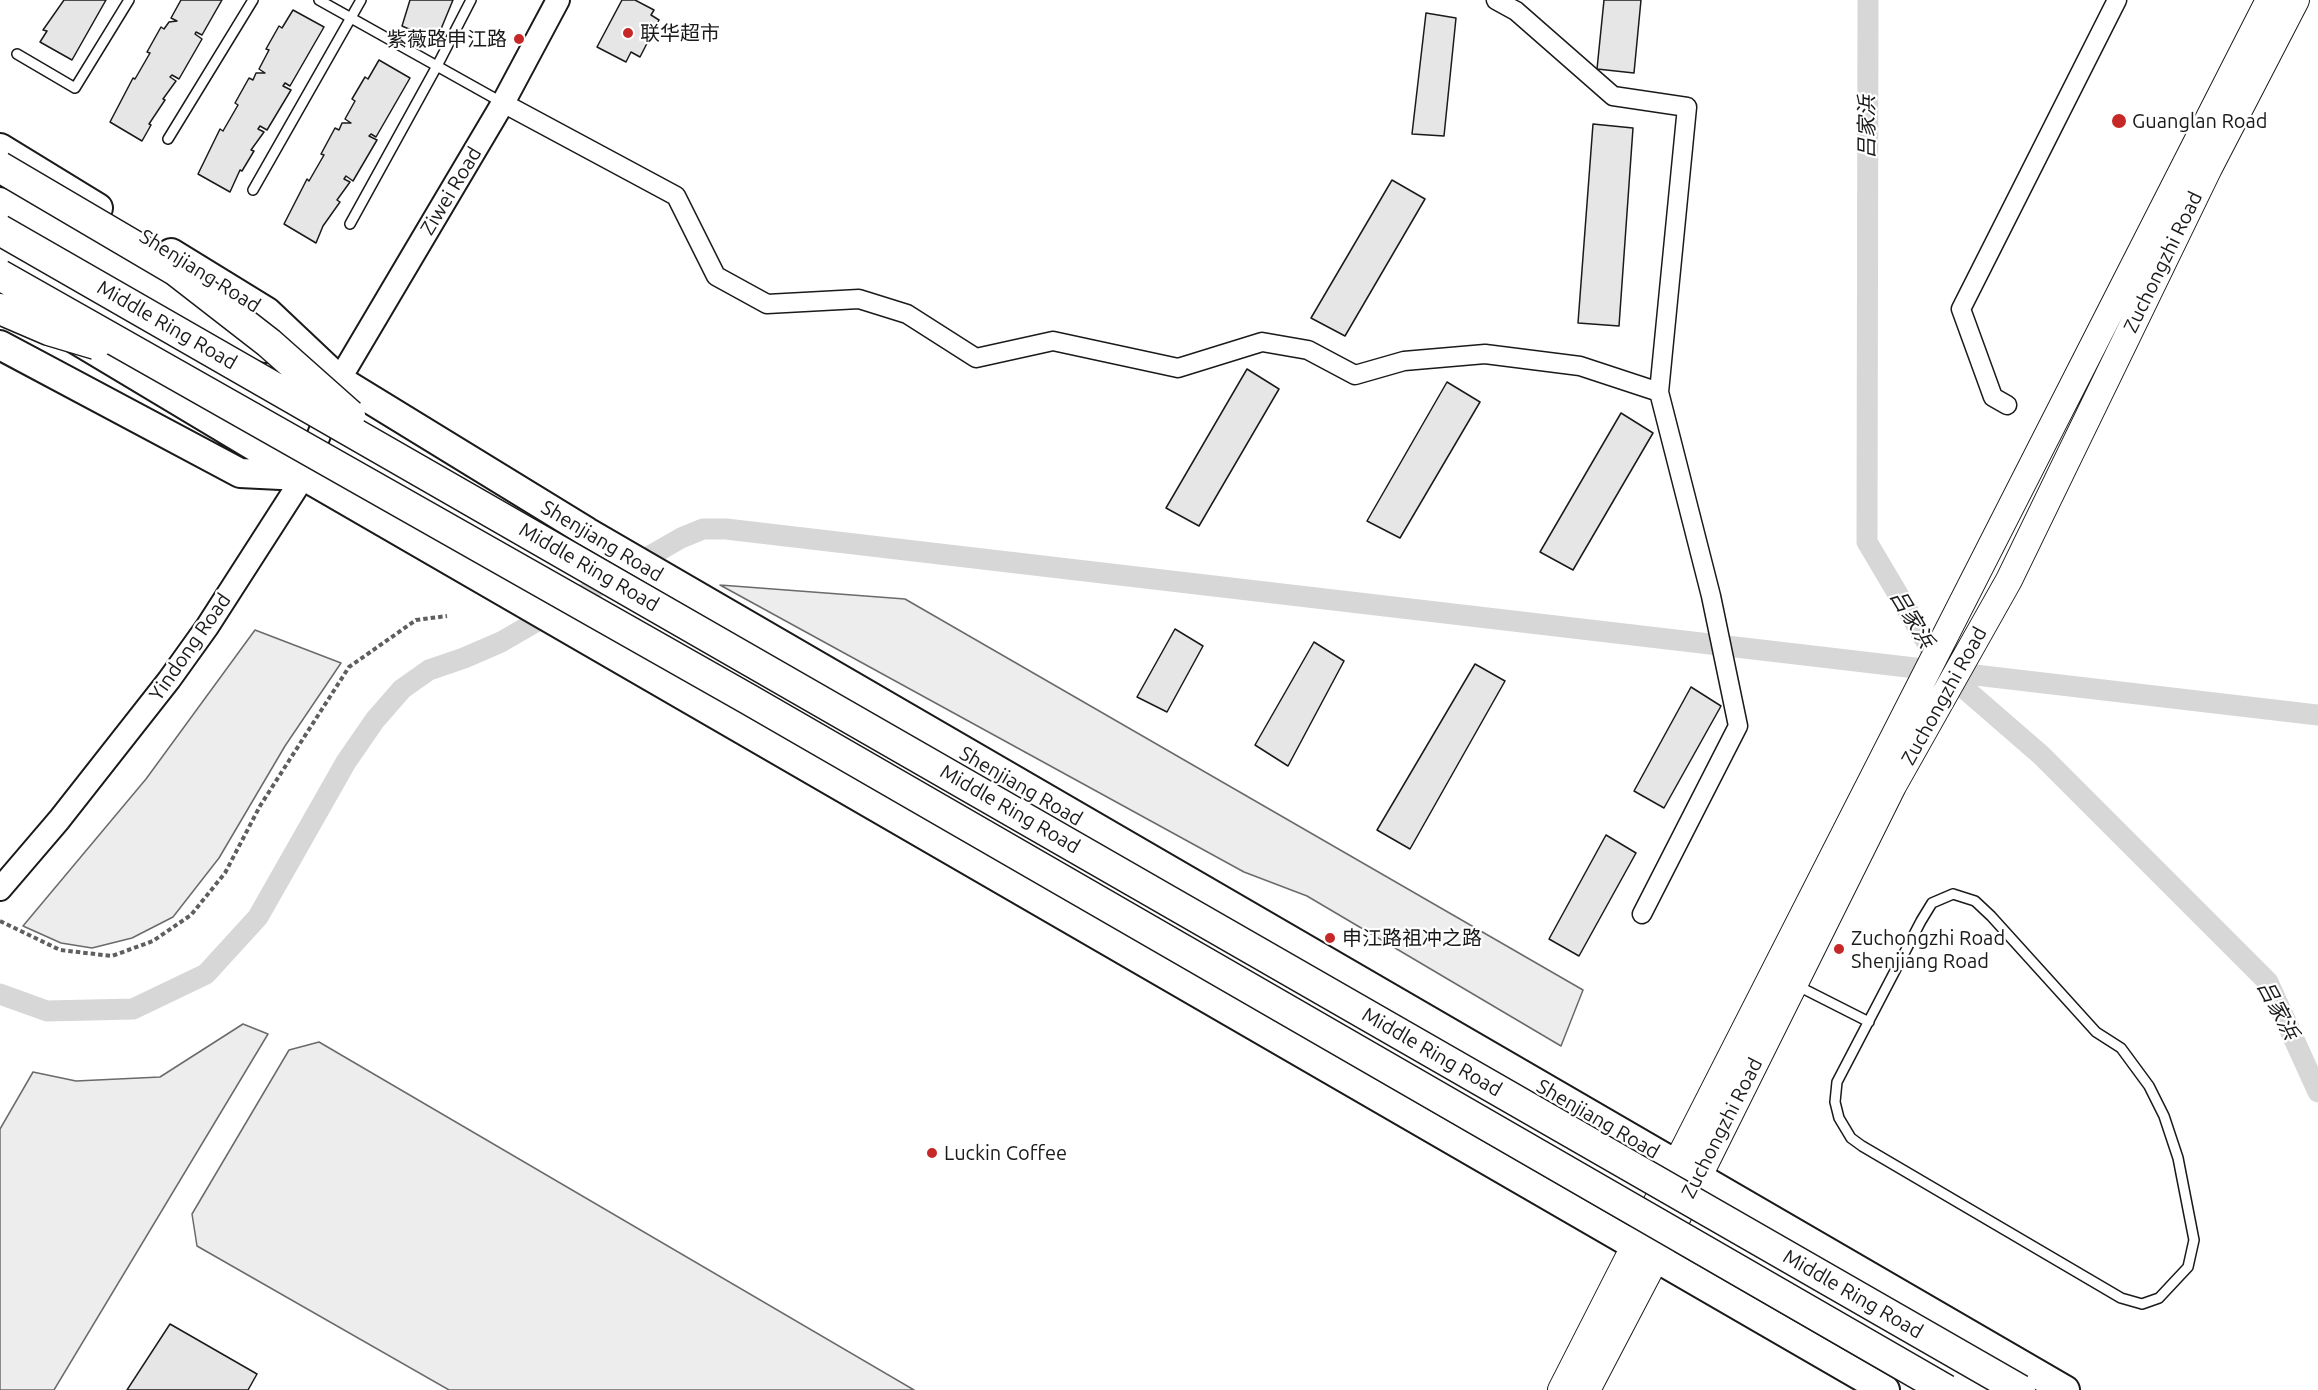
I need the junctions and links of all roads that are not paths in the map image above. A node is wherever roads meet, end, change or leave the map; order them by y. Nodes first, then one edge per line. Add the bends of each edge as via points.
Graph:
1 (129, 0) edge
2 (253, 0) edge
3 (319, 0) edge
4 (361, 0) edge
5 (471, 0) edge
6 (558, 0) edge
7 (1496, 0) edge
8 (2117, 0) edge
9 (2269, 0) edge
10 (2296, 0) edge
11 (352, 19) junction
12 (17, 54) dead end
13 (437, 66) junction
14 (503, 103) junction
15 (168, 139) dead end
16 (0, 148) edge
17 (0, 167) edge
18 (253, 190) dead end
19 (0, 202) edge
20 (350, 224) dead end
21 (0, 230) edge
22 (0, 275) edge
23 (0, 296) edge
24 (0, 309) edge
25 (0, 345) edge
26 (145, 359) junction
27 (339, 380) junction
28 (1659, 392) junction
29 (2007, 405) dead end
30 (398, 456) junction
31 (304, 476) junction
32 (1885, 779) junction
33 (0, 889) edge
34 (1642, 914) dead end
35 (1793, 984) junction
36 (1869, 1022) junction
37 (1687, 1171) junction
38 (1645, 1254) junction
39 (1561, 1390) edge
40 (1587, 1390) edge
41 (1885, 1390) edge
42 (1946, 1390) edge
43 (2020, 1390) edge
44 (2065, 1390) edge

1 - 12 lane via 75,88
2 - 15 lane
3 - 11 lane
4 - 11 lane
5 - 13 lane
6 - 14 street, Ziwei Road
7 - 28 street via 1516,11 1613,96 1688,107
8 - 29 street via 1961,309 1994,397
9 - 32 main road, Zuchongzhi Road via 1985,560
10 - 32 main road, Zuchongzhi Road via 2209,168 2009,580
11 - 13 lane
11 - 18 lane
13 - 14 lane
13 - 20 lane
14 - 27 street, Ziwei Road
14 - 28 street via 676,196 716,276 767,304 859,299 907,314 976,358 1053,341 1178,368 1262,342 1308,350 1355,375 1404,361 1485,354 1580,366
16 - 27 main road, Shenjiang Road via 267,312
17 - 30 highway, bridge via 175,270 269,343
19 - 27 main road via 230,332
21 - 30 highway, Middle Ring Road, bridge
22 - 26 highway, Middle Ring Road, bridge
23 - 31 main road
24 - 26 highway, bridge via 49,330
25 - 31 main road via 240,473
26 - 42 highway, Middle Ring Road, bridge via 748,699
27 - 31 street, Yindong Road
27 - 37 main road, Shenjiang Road via 696,598
28 - 34 street via 1711,596 1737,726
30 - 43 highway, Middle Ring Road, bridge
31 - 33 street, Yindong Road via 169,680
31 - 38 main road
32 - 35 main road, Zuchongzhi Road
32 - 37 main road, Zuchongzhi Road
35 - 36 lane
35 - 37 main road, Zuchongzhi Road
36 - 36 lane via 1837,1082 1835,1102 1851,1138 2121,1298 2142,1304 2159,1298 2188,1267 2194,1240 2178,1158 2149,1086 2121,1048 2096,1032 1975,901 1953,894 1932,903
37 - 38 main road, Zuchongzhi Road
37 - 44 main road, Shenjiang Road
38 - 39 main road, Zuchongzhi Road
38 - 40 main road, Zuchongzhi Road
38 - 41 main road

